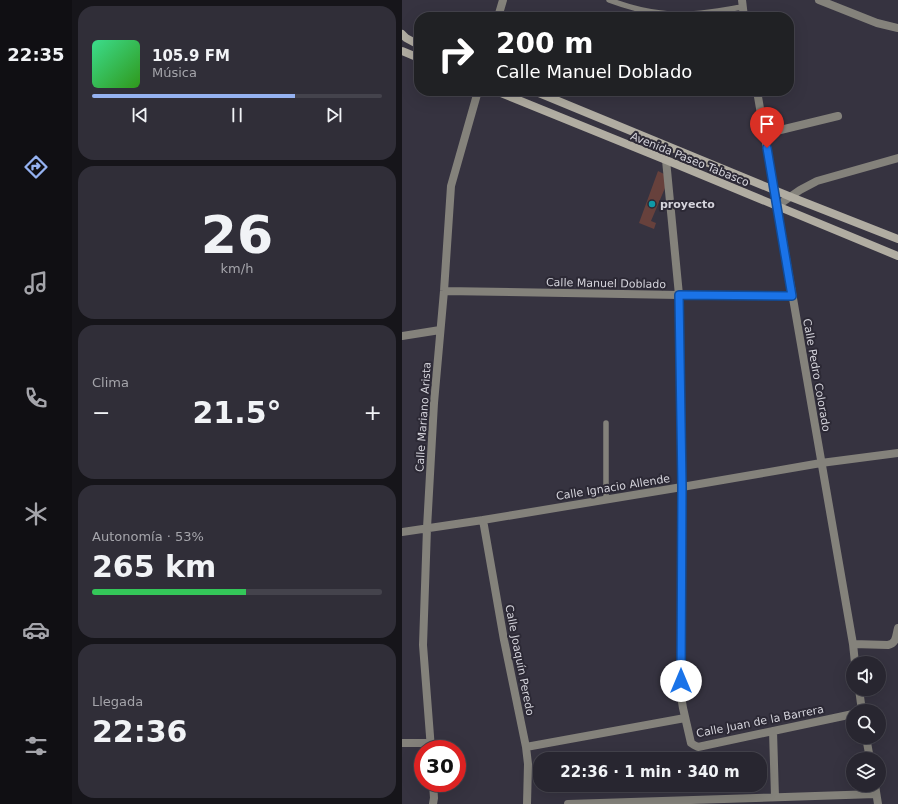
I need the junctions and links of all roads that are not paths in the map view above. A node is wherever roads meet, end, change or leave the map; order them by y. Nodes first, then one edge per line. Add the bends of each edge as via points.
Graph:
1 (503, 0) edge
2 (609, 0) edge
3 (819, 0) edge
4 (742, 4) edge
5 (499, 12) edge
6 (652, 12) edge
7 (709, 12) edge
8 (402, 28) edge
9 (898, 28) edge
10 (404, 36) edge
11 (414, 42) edge
12 (402, 51) edge
13 (414, 56) edge
14 (477, 96) edge
15 (508, 96) edge
16 (546, 96) edge
17 (758, 96) edge
18 (838, 116) dead end
19 (764, 134) junction
20 (898, 158) edge
21 (666, 160) junction
22 (773, 189) junction
23 (791, 197) junction
24 (777, 206) junction
25 (898, 239) edge
26 (898, 256) edge
27 (444, 291) junction
28 (679, 295) junction
29 (792, 296) junction
30 (440, 330) junction
31 (402, 336) edge
32 (606, 423) dead end
33 (898, 453) edge
34 (821, 463) junction
35 (682, 487) junction
36 (606, 500) junction
37 (483, 520) junction
38 (427, 528) junction
39 (402, 532) edge
40 (898, 628) edge
41 (853, 644) junction
42 (854, 656) edge
43 (846, 715) edge
44 (685, 718) junction
45 (773, 731) junction
46 (430, 740) edge
47 (402, 744) edge
48 (414, 745) edge
49 (526, 747) junction
50 (434, 792) edge
51 (876, 794) joint
52 (775, 797) junction
53 (758, 801) edge
54 (666, 802) edge
55 (433, 804) edge
56 (526, 804) edge
57 (568, 804) edge
58 (878, 804) edge

1 - 5 street
2 - 6 lane
3 - 9 street via 877,23
4 - 7 lane
8 - 10 main road
10 - 11 main road
12 - 13 main road
14 - 27 street, Calle Mariano Arista via 452,186
15 - 21 main road, Avenida Paseo Tabasco
16 - 22 main road, Avenida Paseo Tabasco
17 - 19 street, Calle Pedro Colorado
18 - 19 street
19 - 22 street, Calle Pedro Colorado
20 - 23 street via 817,181
21 - 24 main road, Avenida Paseo Tabasco
21 - 28 street
22 - 23 main road, Avenida Paseo Tabasco
22 - 24 street, Calle Pedro Colorado
23 - 24 street
23 - 25 main road, Avenida Paseo Tabasco
24 - 26 main road, Avenida Paseo Tabasco
24 - 29 street, Calle Pedro Colorado
27 - 28 street, Calle Manuel Doblado
27 - 30 street, Calle Mariano Arista
28 - 29 street, Calle Manuel Doblado
28 - 35 street
29 - 34 street, Calle Pedro Colorado
30 - 31 street
30 - 38 street, Calle Mariano Arista
32 - 36 lane
33 - 34 street, Calle Ignacio Allende
34 - 35 street, Calle Ignacio Allende
34 - 41 street, Calle Pedro Colorado
35 - 36 street, Calle Ignacio Allende
35 - 44 street via 681,681
36 - 37 street, Calle Ignacio Allende
37 - 38 street, Calle Ignacio Allende
37 - 49 street, Calle Joaquín Peredo
38 - 39 street, Calle Ignacio Allende
38 - 46 street, Calle Mariano Arista via 423,652
40 - 41 street via 895,641 891,644
41 - 42 street, Calle Pedro Colorado
43 - 45 street, Calle Juan de la Barrera
44 - 45 street, Calle Juan de la Barrera via 691,743 697,747
44 - 49 street, Calle Juan de la Barrera
45 - 52 street
47 - 48 street
49 - 56 street, Calle Joaquín Peredo
50 - 55 street
51 - 52 street
51 - 58 street
52 - 53 street
53 - 54 street
54 - 57 street

